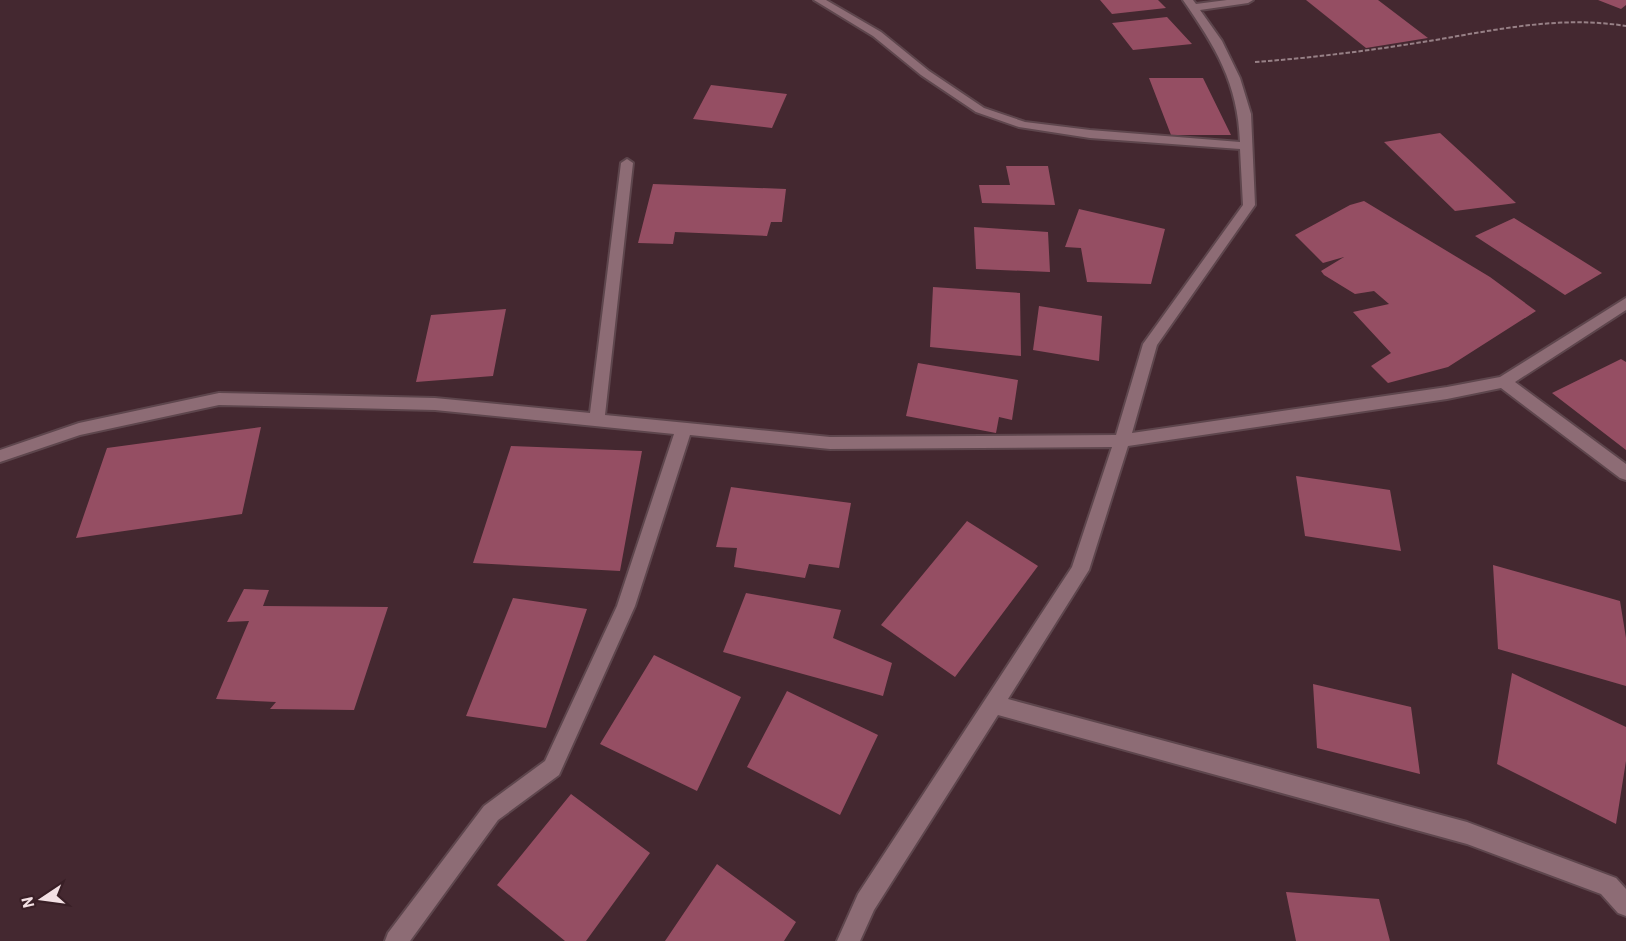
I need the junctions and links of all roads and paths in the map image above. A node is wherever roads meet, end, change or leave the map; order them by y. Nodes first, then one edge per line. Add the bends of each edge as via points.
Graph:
1 (819, 0) edge
2 (1248, 0) edge
3 (1190, 4) edge
4 (1626, 26) edge
5 (1228, 64) junction
6 (1246, 146) junction
7 (627, 163) dead end
8 (1626, 303) edge
9 (1504, 382) junction
10 (597, 420) junction
11 (684, 428) junction
12 (1122, 441) junction
13 (0, 456) edge
14 (1626, 473) edge
15 (993, 704) junction
16 (1626, 905) edge
17 (396, 941) edge
18 (848, 941) edge

1 - 6 street via 877,34 980,110 1023,125
2 - 3 street
3 - 5 street via 1217,41
4 - 5 path via 1594,21 1549,22 1344,55
5 - 6 street via 1245,114
6 - 12 street via 1249,205 1150,344
7 - 10 street
8 - 9 street
9 - 12 street
9 - 14 street
10 - 11 street
10 - 13 street via 435,404 219,399 79,429
11 - 12 street via 830,443
11 - 17 street via 626,606 552,768 491,813
12 - 15 street via 1080,570
15 - 16 street via 1467,833 1608,886
15 - 18 street via 866,902

